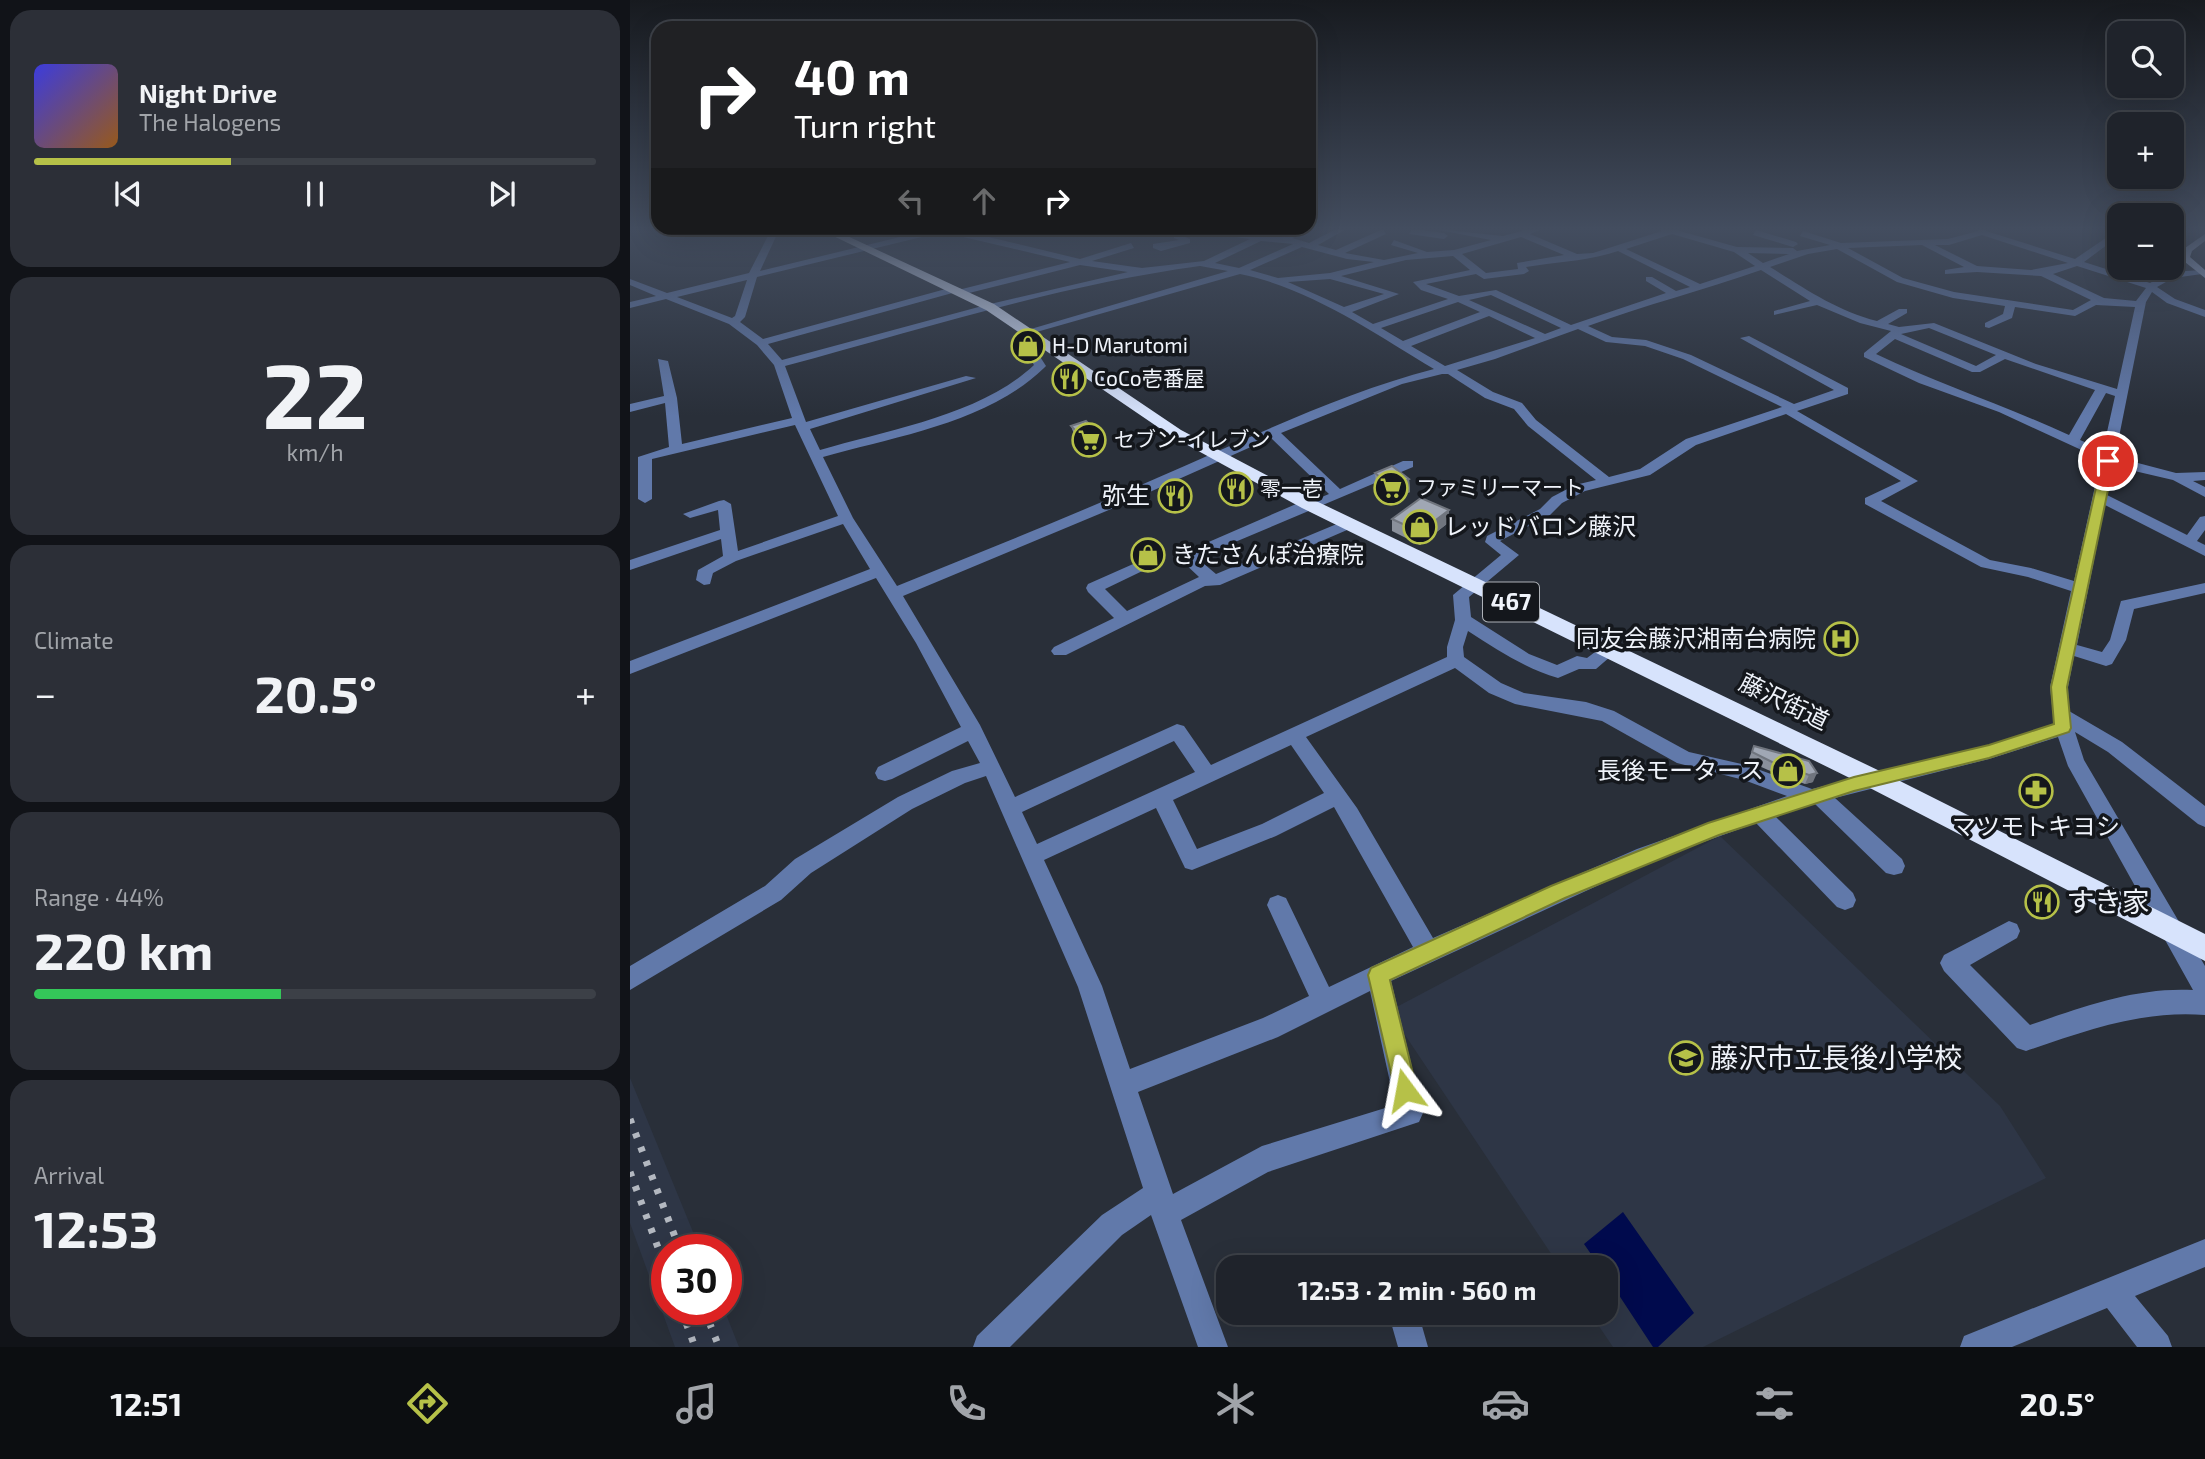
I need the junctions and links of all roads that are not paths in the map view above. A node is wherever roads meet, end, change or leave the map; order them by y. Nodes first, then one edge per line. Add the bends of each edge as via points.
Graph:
1 (653, 291) edge
2 (688, 291) edge
3 (748, 291) edge
4 (956, 291) edge
5 (961, 291) edge
6 (1025, 291) edge
7 (1060, 291) edge
8 (1165, 291) edge
9 (1300, 291) edge
10 (1383, 291) edge
11 (1433, 291) edge
12 (1670, 291) edge
13 (1688, 291) edge
14 (1801, 291) edge
15 (1938, 291) edge
16 (2081, 291) edge
17 (2147, 291) edge
18 (2157, 291) edge
19 (1675, 294) junction
20 (667, 296) junction
21 (1031, 298) junction
22 (1615, 298) dead end
23 (1457, 300) junction
24 (1818, 302) junction
25 (2104, 302) junction
26 (630, 305) edge
27 (1634, 305) junction
28 (2010, 305) junction
29 (2140, 305) junction
30 (990, 307) junction
31 (1344, 311) junction
32 (1903, 312) dead end
33 (1488, 313) junction
34 (1778, 313) dead end
35 (2205, 314) edge
36 (733, 322) junction
37 (1044, 323) junction
38 (1878, 325) junction
39 (1989, 325) dead end
40 (1374, 327) junction
41 (1574, 327) junction
42 (1897, 333) junction
43 (1545, 338) junction
44 (1745, 338) dead end
45 (761, 343) junction
46 (1403, 345) junction
47 (2005, 355) junction
48 (662, 360) dead end
49 (779, 364) junction
50 (1448, 371) junction
51 (970, 378) dead end
52 (2102, 388) junction
53 (2120, 394) junction
54 (671, 398) junction
55 (630, 408) edge
56 (1791, 409) junction
57 (801, 424) junction
58 (1273, 433) junction
59 (2073, 440) junction
60 (676, 449) junction
61 (815, 455) junction
62 (1219, 457) junction
63 (2108, 459) junction
64 (1408, 464) dead end
65 (2205, 476) edge
66 (2176, 477) junction
67 (1608, 483) junction
68 (2205, 493) edge
69 (1338, 495) junction
70 (2099, 497) junction
71 (645, 499) dead end
72 (1310, 505) junction
73 (690, 514) dead end
74 (846, 518) junction
75 (2205, 520) edge
76 (1349, 524) junction
77 (728, 532) junction
78 (2189, 542) junction
79 (2205, 551) edge
80 (732, 558) junction
81 (1154, 560) dead end
82 (630, 565) edge
83 (880, 571) junction
84 (704, 580) dead end
85 (1214, 581) junction
86 (1474, 585) junction
87 (2205, 588) edge
88 (2081, 589) junction
89 (892, 594) junction
90 (1125, 619) junction
91 (1463, 620) junction
92 (2068, 648) junction
93 (1609, 650) junction
94 (1060, 651) dead end
95 (1456, 660) junction
96 (630, 667) edge
97 (2061, 721) junction
98 (973, 730) junction
99 (1294, 735) junction
100 (992, 767) junction
101 (884, 773) dead end
102 (1207, 774) junction
103 (1876, 780) junction
104 (1161, 796) junction
105 (1338, 796) junction
106 (1815, 796) junction
107 (1012, 808) junction
108 (1759, 813) junction
109 (2205, 818) edge
110 (1032, 856) junction
111 (1894, 866) dead end
112 (1845, 900) dead end
113 (1278, 905) dead end
114 (2170, 930) junction
115 (2010, 931) dead end
116 (2205, 948) edge
117 (1428, 951) junction
118 (1378, 975) junction
119 (630, 979) edge
120 (2205, 989) edge
121 (1324, 1002) junction
122 (2205, 1003) edge
123 (1122, 1085) junction
124 (1162, 1204) junction
125 (2205, 1253) edge
126 (2112, 1290) junction
127 (1407, 1325) edge
128 (988, 1347) edge
129 (1213, 1347) edge
130 (1413, 1347) edge
131 (1975, 1347) edge
132 (2157, 1347) edge

1 - 20 street
2 - 20 street
3 - 36 street via 740,317
4 - 45 street
5 - 30 highway, 藤沢街道 / 467
6 - 21 street
7 - 21 street
8 - 37 street
9 - 31 street
10 - 31 street via 1398,295
11 - 23 street
12 - 19 street
13 - 19 street
14 - 24 street
15 - 28 street
16 - 25 street
17 - 29 street
18 - 35 street
19 - 27 street
20 - 26 street
20 - 36 street
21 - 30 street
21 - 37 street
22 - 27 street
23 - 33 street
23 - 40 street
23 - 41 street via 1492,292
24 - 34 street
24 - 38 street
25 - 28 street via 2083,306 2075,313
25 - 29 street
27 - 41 street
28 - 39 street via 2008,316
29 - 53 street
30 - 37 highway, 藤沢街道 / 467 via 1029,331
30 - 49 street
31 - 40 street
32 - 38 street
33 - 43 street
33 - 46 street
36 - 45 street
37 - 61 street via 1031,351 1040,366 1009,391 949,415
37 - 62 highway, 藤沢街道 / 467 via 1176,433
38 - 42 street
40 - 46 street
41 - 43 street
41 - 56 street via 1687,357
42 - 47 street via 1930,325
42 - 47 street via 1976,370
42 - 59 street via 1868,355
43 - 50 street
44 - 56 street via 1844,391
45 - 49 street
46 - 50 street
47 - 52 street
48 - 54 street
49 - 57 street
50 - 58 street via 1356,396
50 - 67 street via 1518,406 1532,423
51 - 57 street
52 - 53 street
52 - 59 street
53 - 63 street
54 - 55 street
54 - 60 street
56 - 67 street via 1691,442 1645,472
56 - 88 street via 1911,481 1870,501 1986,564
57 - 60 street
57 - 61 street
58 - 62 street
58 - 69 street
59 - 63 street
60 - 71 street via 645,457
61 - 74 street
62 - 72 highway, 藤沢街道 / 467
62 - 89 street
63 - 66 street
63 - 70 street
64 - 69 street
65 - 66 street
66 - 68 street
67 - 86 street via 1580,488 1492,539 1511,555
69 - 72 street
70 - 78 street
70 - 88 street
72 - 76 highway, 藤沢街道 / 467
72 - 85 street via 1186,557
73 - 77 street via 723,504
74 - 80 street
74 - 83 street
75 - 78 street
76 - 85 street
76 - 86 highway, 藤沢街道 / 467
77 - 80 street
77 - 82 street
78 - 79 street
80 - 84 street via 706,570
81 - 90 street via 1094,588
83 - 89 street
83 - 96 street
85 - 90 street via 1202,581
86 - 91 street via 1461,595
86 - 93 highway, 藤沢街道 / 467
87 - 92 street via 2127,605 2118,640 2106,660
88 - 92 street
89 - 98 street
90 - 94 street
91 - 93 street via 1523,658 1558,672 1577,662 1590,665
91 - 95 street
92 - 97 street via 2059,687
93 - 103 highway, 藤沢街道 / 467
95 - 99 street
95 - 106 street via 1521,699 1608,716 1684,758
97 - 103 street via 1989,752
97 - 109 street via 2115,747
97 - 114 street via 2086,783
98 - 100 street
98 - 101 street
99 - 102 street
99 - 105 street
100 - 107 street
100 - 119 street via 905,803 803,866 772,893
102 - 104 street
102 - 107 street via 1177,731
103 - 106 street
103 - 114 highway, 藤沢街道 / 467
104 - 105 street via 1192,861
104 - 110 street
105 - 117 street
106 - 108 street
106 - 111 street
107 - 110 street
108 - 112 street
108 - 117 street via 1644,855
110 - 123 street via 1090,986
113 - 121 street
114 - 116 highway, 藤沢街道 / 467
114 - 120 street
115 - 122 street via 1952,963 2026,1039 2120,1007 2183,1000
117 - 118 street
118 - 121 street
118 - 124 street via 1410,1113 1262,1160
121 - 123 street
123 - 124 street
124 - 128 street via 1112,1225
124 - 129 street
125 - 126 street
126 - 131 street
126 - 132 street
127 - 130 street

